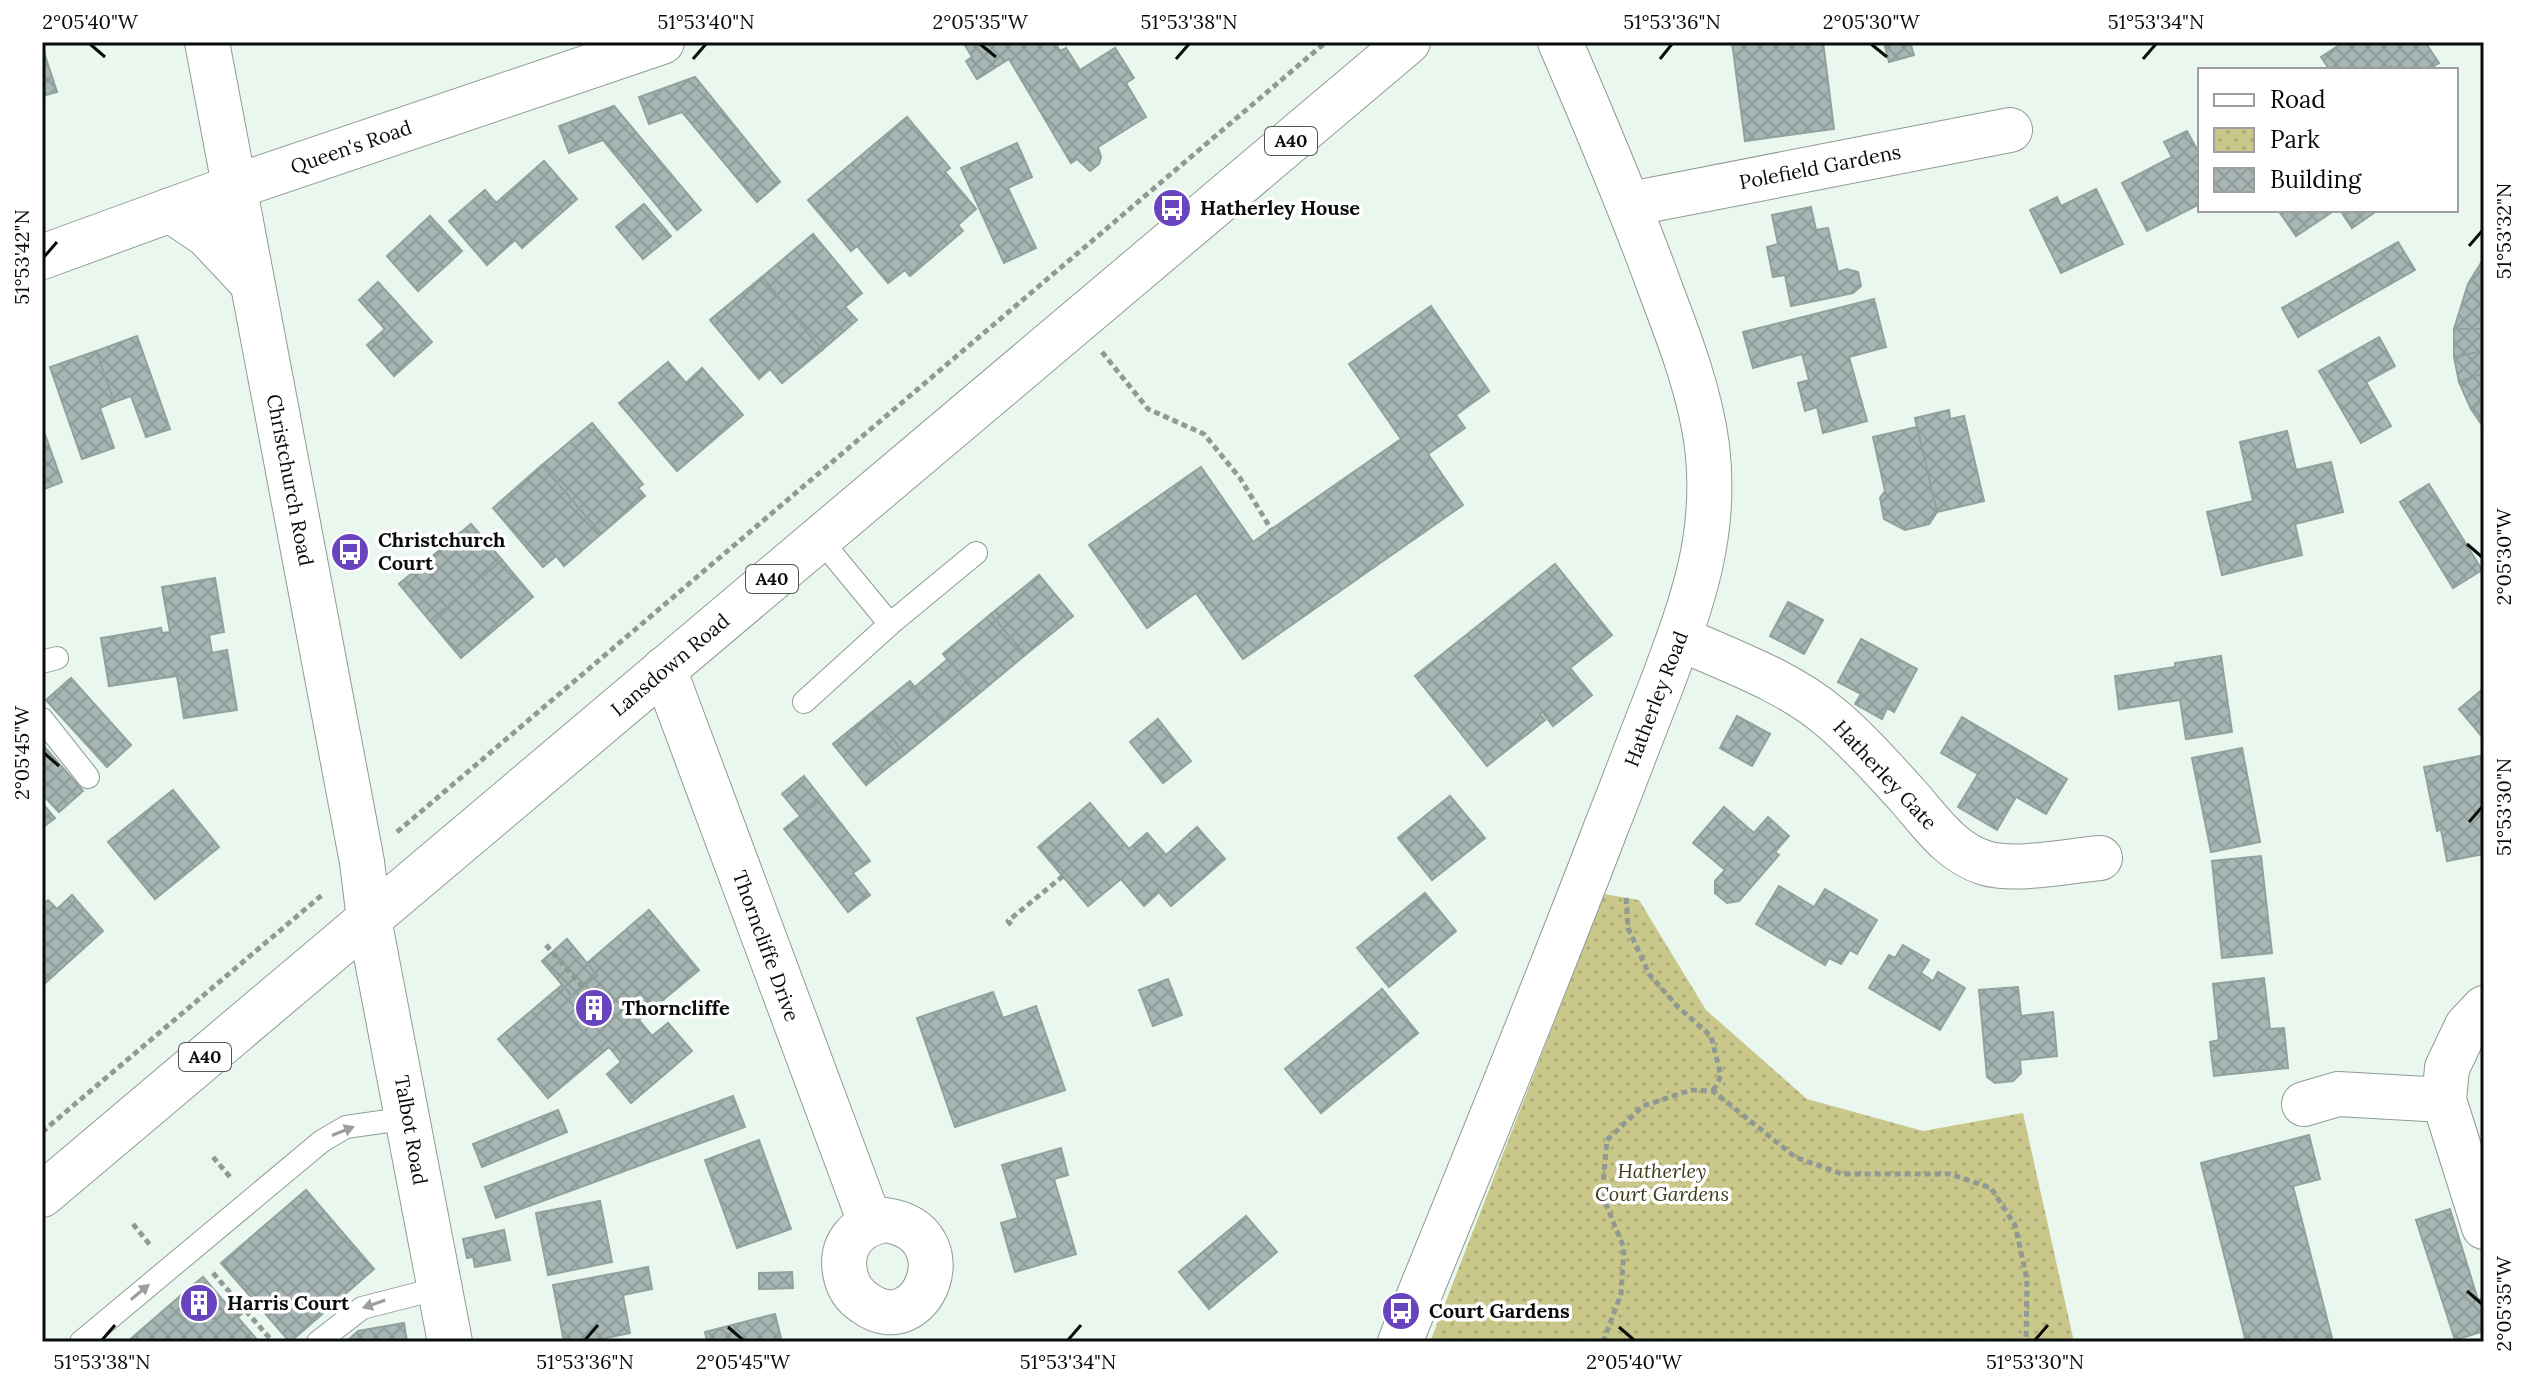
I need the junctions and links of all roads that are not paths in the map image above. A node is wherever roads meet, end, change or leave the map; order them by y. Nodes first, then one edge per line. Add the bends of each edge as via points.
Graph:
1 (207, 42) edge
2 (662, 42) edge
3 (1408, 42) edge
4 (1560, 42) edge
5 (2010, 130) dead end
6 (234, 187) junction
7 (1630, 204) junction
8 (170, 210) junction
9 (42, 257) edge
10 (252, 283) junction
11 (819, 538) junction
12 (976, 553) dead end
13 (890, 624) junction
14 (1679, 638) junction
15 (664, 669) junction
16 (804, 702) dead end
17 (42, 719) edge
18 (88, 777) dead end
19 (2100, 858) dead end
20 (369, 919) junction
21 (2484, 1008) edge
22 (2444, 1100) junction
23 (2304, 1104) dead end
24 (409, 1118) junction
25 (42, 1195) edge
26 (870, 1222) dead end
27 (2484, 1227) edge
28 (440, 1288) junction
29 (81, 1342) edge
30 (318, 1342) edge
31 (450, 1342) edge
32 (1400, 1342) edge

1 - 6 main road, Christchurch Road
2 - 6 main road, Queen's Road
3 - 11 main road, Lansdown Road / A40
4 - 7 main road, Hatherley Road
5 - 7 main road, Polefield Gardens
6 - 8 main road, Queen's Road
6 - 10 main road, Christchurch Road
7 - 14 main road, Hatherley Road via 1690,369 1707,449 1706,545
8 - 9 main road, Queen's Road
8 - 10 main road via 207,235
10 - 20 main road, Christchurch Road
11 - 13 lane
11 - 15 main road, Lansdown Road / A40
12 - 13 lane
13 - 16 lane
14 - 19 main road, Hatherley Gate via 1815,704 1964,854 2016,866
14 - 32 main road, Hatherley Road
15 - 20 main road, Lansdown Road / A40
15 - 26 main road, Thorncliffe Drive
17 - 18 lane
20 - 24 main road, Talbot Road
20 - 25 main road, Lansdown Road / A40
21 - 22 main road via 2467,1026 2447,1068
22 - 23 main road via 2338,1094
22 - 27 main road
24 - 28 main road, Talbot Road
29 -> 24 lane via 322,1141 346,1127
28 -> 30 lane via 362,1308
28 - 31 main road, Talbot Road

